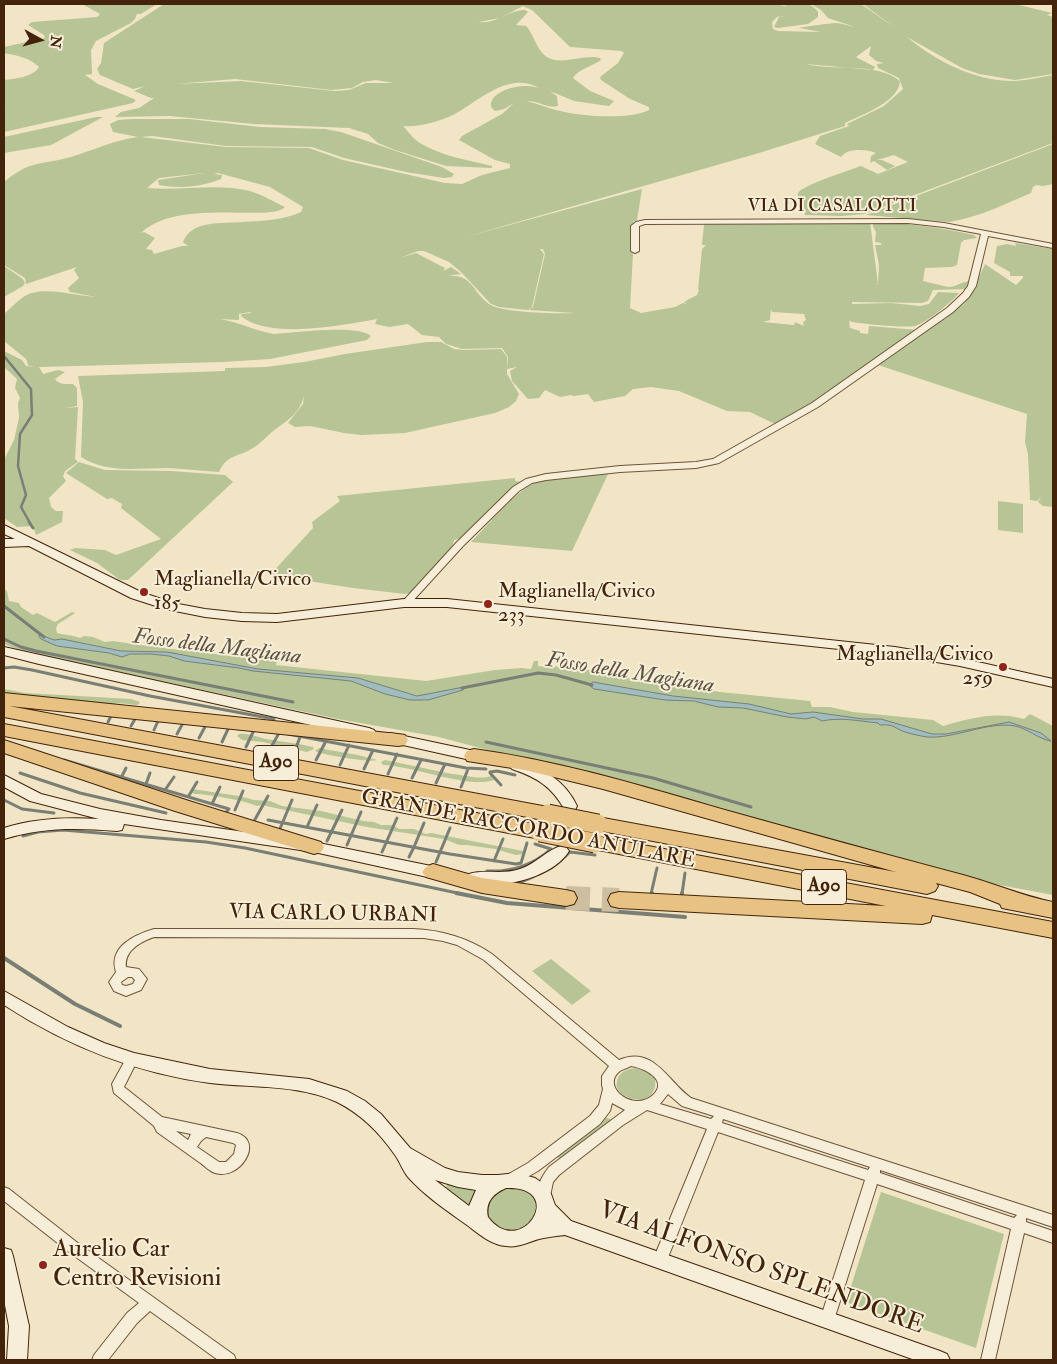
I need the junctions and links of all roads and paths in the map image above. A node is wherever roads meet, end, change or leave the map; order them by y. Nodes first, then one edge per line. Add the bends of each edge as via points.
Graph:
1 (985, 234) junction
2 (1053, 246) edge
3 (635, 251) dead end
4 (4, 529) edge
5 (4, 543) edge
6 (35, 544) junction
7 (407, 602) junction
8 (4, 651) edge
9 (4, 660) edge
10 (40, 660) junction
11 (1053, 683) edge
12 (4, 699) edge
13 (4, 712) edge
14 (4, 730) edge
15 (398, 740) junction
16 (4, 746) edge
17 (474, 756) junction
18 (4, 780) edge
19 (570, 806) dead end
20 (544, 823) junction
21 (181, 830) junction
22 (597, 833) junction
23 (4, 834) edge
24 (314, 847) junction
25 (561, 851) dead end
26 (433, 872) junction
27 (566, 898) tunnel mouth
28 (619, 900) tunnel mouth
29 (1023, 904) junction
30 (1053, 910) edge
31 (1047, 929) edge
32 (122, 973) dead end
33 (4, 997) edge
34 (132, 1059) junction
35 (616, 1066) junction
36 (662, 1077) junction
37 (609, 1091) junction
38 (644, 1106) junction
39 (717, 1119) junction
40 (158, 1122) junction
41 (205, 1131) junction
42 (190, 1148) junction
43 (403, 1153) junction
44 (876, 1163) junction
45 (872, 1177) junction
46 (504, 1181) junction
47 (4, 1193) edge
48 (545, 1203) junction
49 (1022, 1211) junction
50 (1053, 1222) edge
51 (1019, 1226) junction
52 (484, 1227) junction
53 (565, 1227) junction
54 (534, 1232) junction
55 (1053, 1237) edge
56 (4, 1256) edge
57 (660, 1260) junction
58 (150, 1304) junction
59 (827, 1320) junction
60 (17, 1360) edge
61 (99, 1360) edge
62 (228, 1360) edge
63 (940, 1360) edge
64 (988, 1360) edge

1 - 2 street, VIA DI CASALOTTI
1 - 3 street, VIA DI CASALOTTI via 935,223 901,221 643,222 635,226
1 - 7 street via 974,278 966,295 950,310 815,406 712,462 588,472 525,483 460,544
4 - 6 main road
5 - 6 main road
6 - 7 main road via 135,594 218,614 292,617
7 - 11 main road via 447,603 895,651
8 - 10 main road
9 - 10 main road
10 - 15 main road
12 - 15 highway
13 - 20 highway, GRANDE RACCORDO ANULARE / A90
14 - 20 highway, GRANDE RACCORDO ANULARE / A90
15 - 17 main road
16 - 24 highway
17 - 19 main road via 511,764 542,776 558,787
17 - 29 highway via 525,762 604,782 982,888
18 - 21 main road via 42,799 115,819
20 - 22 highway, GRANDE RACCORDO ANULARE / A90, bridge
21 - 23 main road via 56,823 29,826
21 - 24 main road
22 - 29 highway, GRANDE RACCORDO ANULARE / A90
22 - 31 highway, GRANDE RACCORDO ANULARE / A90
24 - 26 main road
25 - 26 main road via 538,868 505,878 481,879
26 - 27 highway via 453,880
28 - 31 highway via 896,914
29 - 30 highway, GRANDE RACCORDO ANULARE / A90
32 - 35 street, VIA CARLO URBANI via 120,962 126,948 138,938 154,933 413,933 442,936 465,943 488,958
33 - 34 main road via 63,1032
34 - 40 street via 118,1089
34 - 43 main road via 203,1075 291,1083 327,1090 351,1101 376,1119
35 - 36 street via 638,1061 653,1066
35 - 37 street via 608,1078
36 - 38 street via 660,1097
36 - 39 street via 683,1100
37 - 38 street via 621,1103
37 - 46 street via 605,1107 595,1120 532,1167
38 - 39 street
38 - 48 street via 618,1121 554,1171 547,1180
39 - 44 street
39 - 45 street
39 - 57 street
40 - 41 street
40 - 42 street
41 - 42 street via 196,1136
41 - 42 street via 241,1140 243,1149 237,1162 229,1168 217,1168
43 - 46 main road via 446,1178 470,1182
43 - 52 main road via 424,1181
44 - 45 street
44 - 49 street
45 - 51 street
45 - 59 street
46 - 48 main road via 531,1184
46 - 52 main road via 488,1189 479,1202 478,1215
47 - 58 street
48 - 53 main road, VIA ALFONSO SPLENDORE
48 - 54 main road via 544,1221
49 - 50 street
49 - 51 street
51 - 55 street
51 - 64 street
52 - 54 main road via 509,1239
53 - 54 main road, VIA ALFONSO SPLENDORE
53 - 57 main road, VIA ALFONSO SPLENDORE
56 - 60 main road via 19,1326
57 - 59 main road, VIA ALFONSO SPLENDORE
58 - 61 street via 132,1318
58 - 62 street
59 - 63 main road, VIA ALFONSO SPLENDORE

